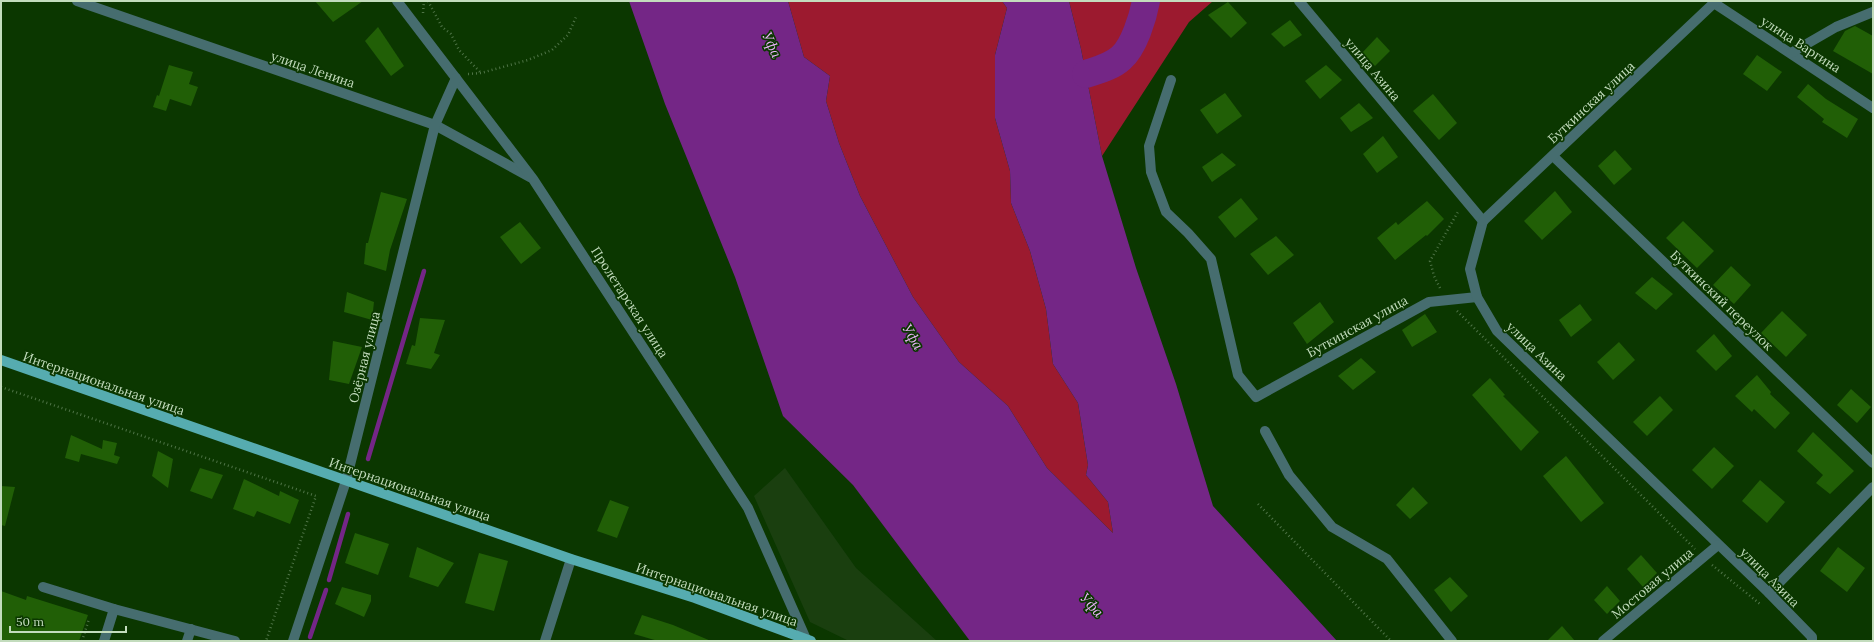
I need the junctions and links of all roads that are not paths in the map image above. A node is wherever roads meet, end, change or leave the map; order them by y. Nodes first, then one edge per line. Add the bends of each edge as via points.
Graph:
1 (77, 1) edge
2 (397, 1) edge
3 (1299, 1) edge
4 (1715, 2) edge
5 (1873, 12) edge
6 (1791, 53) junction
7 (456, 78) junction
8 (1171, 80) dead end
9 (1873, 108) edge
10 (435, 125) junction
11 (1552, 156) junction
12 (534, 179) junction
13 (1483, 221) junction
14 (1477, 297) junction
15 (1, 360) edge
16 (1265, 431) dead end
17 (1873, 463) edge
18 (346, 481) junction
19 (1873, 487) edge
20 (1718, 545) junction
21 (571, 559) junction
22 (43, 586) dead end
23 (1769, 594) junction
24 (114, 609) junction
25 (191, 629) junction
26 (809, 640) edge
27 (104, 641) edge
28 (187, 641) edge
29 (235, 641) edge
30 (293, 641) edge
31 (545, 641) edge
32 (1452, 641) edge
33 (1603, 641) edge
34 (1812, 641) edge

1 - 10 street, улица Ленина
2 - 7 street, Пролетарская улица
3 - 13 street, улица Азина
4 - 6 street, улица Варгина
4 - 11 street, Буткинская улица
5 - 6 street via 1836,27
6 - 9 street, улица Варгина
7 - 10 street, Озёрная улица
7 - 12 street, Пролетарская улица
8 - 14 street, Буткинская улица via 1149,146 1150,172 1166,212 1211,259 1238,375 1256,397 1429,302
10 - 12 street, улица Ленина
10 - 18 street, Озёрная улица
11 - 13 street, Буткинская улица
11 - 17 street, Буткинский переулок
12 - 26 street, Пролетарская улица via 748,508
13 - 14 street, улица Азина via 1470,269
14 - 20 street, улица Азина via 1497,331
15 - 18 main road, Интернациональная улица
16 - 32 street via 1289,475 1332,527 1387,559
18 - 21 main road, Интернациональная улица
18 - 30 street, Озёрная улица
19 - 23 street
20 - 23 street, улица Азина
20 - 33 street, Мостовая улица
21 - 26 main road, Интернациональная улица via 695,598
21 - 31 street
22 - 24 street
23 - 34 street, улица Азина via 1812,637
24 - 25 street
24 - 27 street
25 - 28 street
25 - 29 street

